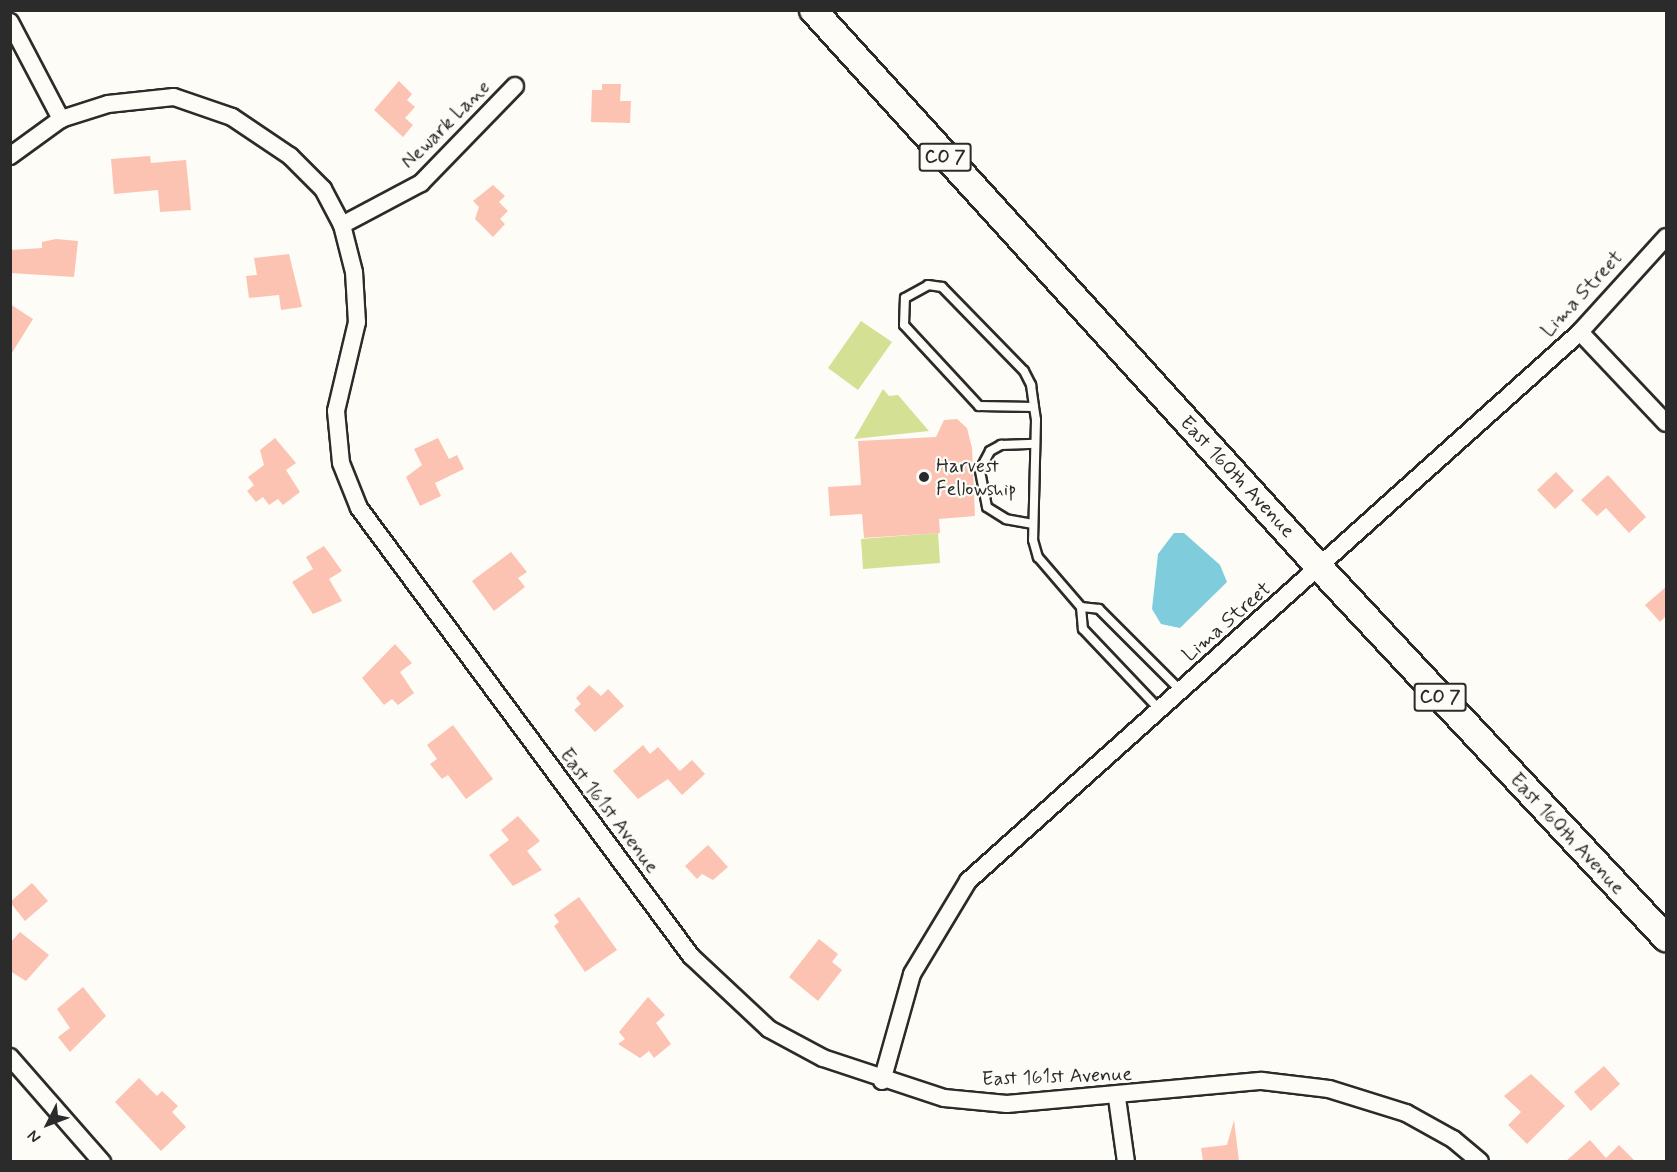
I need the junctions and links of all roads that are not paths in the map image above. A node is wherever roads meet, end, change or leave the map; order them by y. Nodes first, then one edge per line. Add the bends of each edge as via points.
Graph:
1 (813, 10) edge
2 (10, 22) edge
3 (515, 86) dead end
4 (61, 119) junction
5 (10, 156) edge
6 (342, 225) junction
7 (1666, 237) edge
8 (1580, 332) junction
9 (1034, 407) junction
10 (1666, 423) edge
11 (1035, 444) junction
12 (1033, 524) junction
13 (1320, 568) junction
14 (1081, 608) junction
15 (1181, 691) junction
16 (1159, 709) junction
17 (1666, 938) edge
18 (10, 1057) edge
19 (882, 1081) junction
20 (1117, 1098) junction
21 (102, 1161) edge
22 (1126, 1161) edge
23 (1480, 1161) edge

1 - 13 main road, East 160th Avenue / CO 7
2 - 4 street
3 - 6 street, Newark Lane via 421,183
4 - 5 street, East 161st Avenue
4 - 6 street, East 161st Avenue via 108,104 174,97 232,117 290,156 323,189
6 - 19 street, East 161st Avenue via 354,272 357,322 336,411 341,463 359,508 691,956 769,1029
7 - 8 street, Lima Street
8 - 10 street
8 - 13 street, Lima Street
9 - 9 lane via 1024,371 942,287 927,285 905,298 904,325 979,406
9 - 11 lane
11 - 12 lane
11 - 12 lane via 1002,445 990,451 980,470 987,507 1006,519
12 - 14 lane via 1038,557
13 - 15 street, Lima Street
13 - 17 main road, East 160th Avenue / CO 7
14 - 15 lane via 1099,609
14 - 16 lane via 1083,629
15 - 16 street, Lima Street
16 - 19 street, Lima Street via 968,881 912,974
18 - 21 street
19 - 20 street, East 161st Avenue via 944,1098 1007,1104
20 - 22 street
20 - 23 street, East 161st Avenue via 1262,1081 1329,1089 1406,1113 1453,1139

